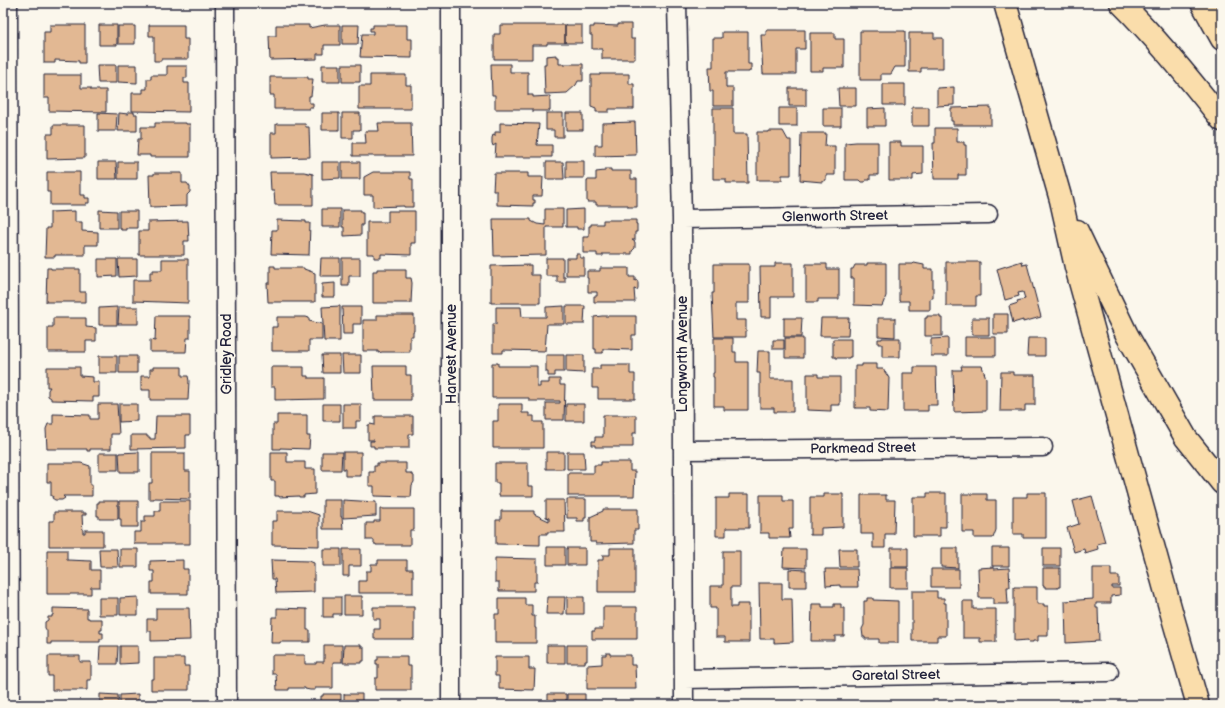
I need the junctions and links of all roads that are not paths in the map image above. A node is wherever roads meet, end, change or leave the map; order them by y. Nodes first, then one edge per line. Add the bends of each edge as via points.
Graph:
1 (8, 3) edge
2 (226, 3) edge
3 (451, 3) edge
4 (677, 3) edge
5 (1006, 3) edge
6 (1121, 3) edge
7 (1202, 3) edge
8 (1222, 39) edge
9 (1222, 120) edge
10 (1061, 200) junction
11 (988, 214) dead end
12 (682, 218) junction
13 (1043, 447) dead end
14 (683, 450) junction
15 (1222, 483) edge
16 (1109, 672) dead end
17 (684, 679) junction
18 (10, 705) edge
19 (227, 705) edge
20 (451, 705) edge
21 (684, 705) edge
22 (1198, 705) edge

1 - 18 street
2 - 19 street, Gridley Road
3 - 20 street, Harvest Avenue
4 - 12 street, Longworth Avenue
5 - 10 highway
6 - 9 highway via 1192,82
7 - 8 highway
10 - 15 highway via 1128,335 1166,404 1186,438
10 - 22 highway via 1076,267
11 - 12 street, Glenworth Street
12 - 14 street, Longworth Avenue
13 - 14 street, Parkmead Street
14 - 17 street, Longworth Avenue
16 - 17 street, Garetal Street
17 - 21 street, Longworth Avenue

